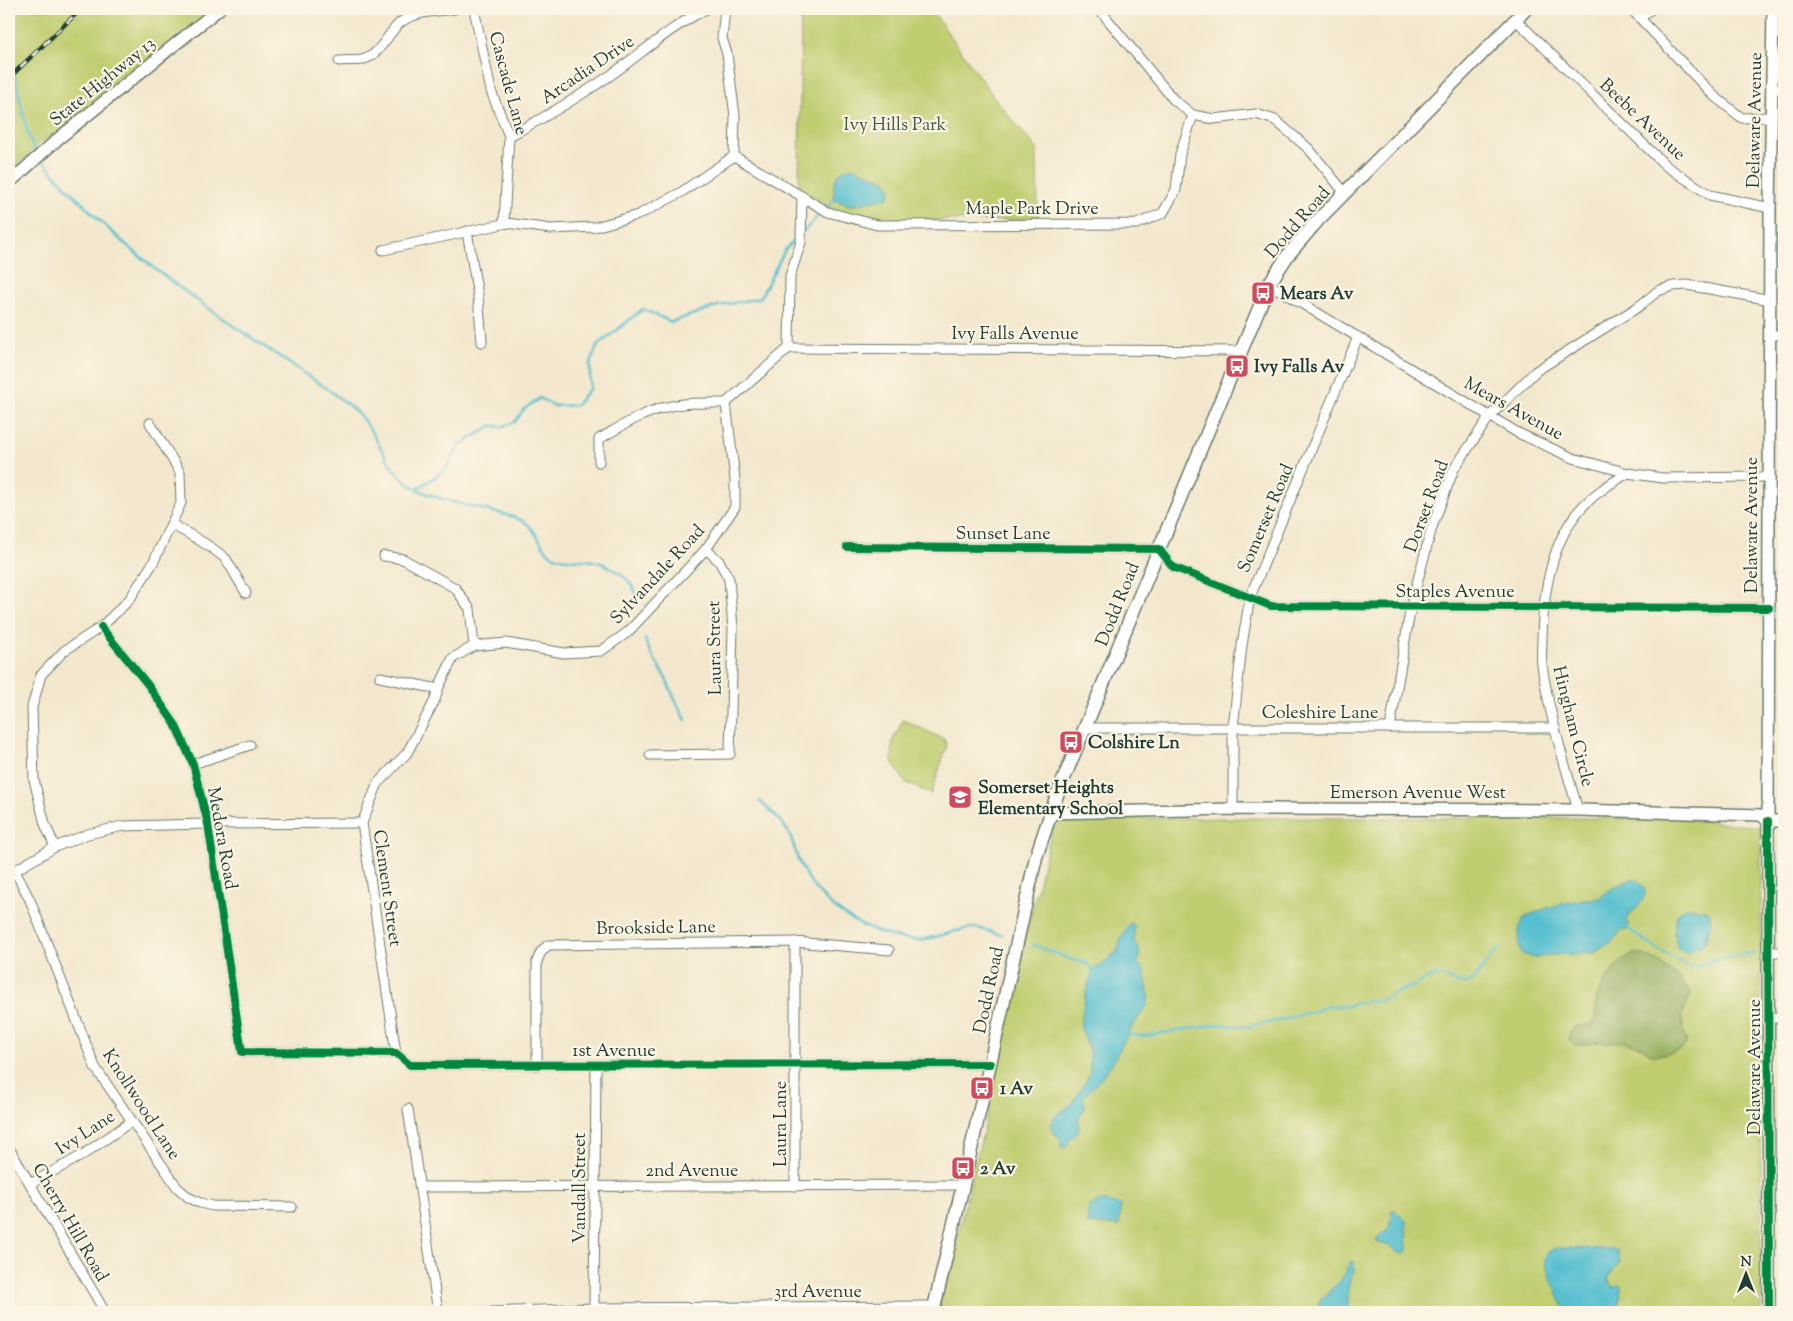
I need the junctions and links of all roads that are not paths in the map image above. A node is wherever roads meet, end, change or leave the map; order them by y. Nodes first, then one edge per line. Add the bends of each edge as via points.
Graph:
1 (219, 9) edge
2 (455, 9) edge
3 (474, 9) edge
4 (706, 9) edge
5 (725, 9) edge
6 (1099, 9) edge
7 (1526, 9) edge
8 (1631, 9) edge
9 (1650, 9) edge
10 (1773, 9) edge
11 (1641, 18) junction
12 (1515, 19) junction
13 (338, 61) dead end
14 (1779, 89) edge
15 (1193, 115) junction
16 (1772, 118) junction
17 (509, 136) junction
18 (734, 156) junction
19 (9, 183) edge
20 (1345, 193) junction
21 (802, 196) junction
22 (1770, 208) junction
23 (507, 223) junction
24 (467, 232) junction
25 (383, 250) dead end
26 (1269, 284) junction
27 (1770, 300) junction
28 (1770, 335) junction
29 (1784, 335) edge
30 (1358, 337) junction
31 (482, 342) dead end
32 (789, 348) junction
33 (1241, 351) junction
34 (726, 403) junction
35 (1490, 416) junction
36 (150, 423) dead end
37 (599, 462) dead end
38 (1628, 473) junction
39 (1769, 477) junction
40 (171, 524) junction
41 (847, 547) dead end
42 (706, 549) junction
43 (1159, 549) junction
44 (384, 556) dead end
45 (246, 593) dead end
46 (1250, 597) junction
47 (1411, 606) junction
48 (1543, 606) junction
49 (1768, 608) junction
50 (101, 628) junction
51 (474, 646) junction
52 (380, 677) dead end
53 (438, 689) junction
54 (1085, 728) junction
55 (1233, 728) junction
56 (1390, 728) junction
57 (1555, 728) junction
58 (250, 745) dead end
59 (650, 755) dead end
60 (193, 764) junction
61 (1233, 809) junction
62 (1578, 810) junction
63 (1050, 813) junction
64 (1768, 821) junction
65 (1784, 821) edge
66 (362, 823) junction
67 (208, 824) junction
68 (55, 847) junction
69 (12, 872) edge
70 (795, 942) junction
71 (888, 950) dead end
72 (1768, 952) junction
73 (1784, 952) edge
74 (1769, 1018) junction
75 (1784, 1018) edge
76 (396, 1053) junction
77 (795, 1064) junction
78 (990, 1064) junction
79 (537, 1065) junction
80 (596, 1065) junction
81 (408, 1108) dead end
82 (132, 1121) junction
83 (9, 1148) edge
84 (30, 1184) junction
85 (964, 1185) junction
86 (595, 1186) junction
87 (794, 1186) junction
88 (420, 1187) junction
89 (292, 1208) dead end
90 (934, 1309) edge
91 (594, 1310) edge
92 (764, 1310) edge
93 (105, 1312) edge
94 (438, 1312) edge
95 (492, 1312) edge
96 (1770, 1312) edge

1 - 19 street, State Highway 13 via 59,138
2 - 13 street via 420,14 402,21 376,53 363,60
3 - 17 street, Cascade Lane via 491,92
4 - 17 street, Arcadia Drive via 685,20 558,110
5 - 18 street via 722,38 735,116
6 - 15 street via 1174,100
7 - 12 main road, Dodd Road
8 - 11 street
9 - 11 street
10 - 14 street, Delaware Avenue
11 - 16 street via 1714,96 1742,118
12 - 20 main road, Dodd Road
12 - 22 street, Beebe Avenue via 1666,166 1710,195
14 - 16 street, Delaware Avenue
15 - 20 street via 1214,120 1256,114 1275,120 1310,149
15 - 21 street, Maple Park Drive via 1180,154 1176,190 1164,213 1137,224 877,225 828,212
16 - 22 street, Delaware Avenue
17 - 23 street, Cascade Lane via 504,222
18 - 21 street
18 - 23 street via 680,193 638,215 595,227 551,229
20 - 26 main road, Dodd Road via 1288,255
21 - 32 street via 801,242 790,276
22 - 27 street, Delaware Avenue
23 - 24 street
24 - 25 street
24 - 31 street
26 - 30 street, Mears Avenue
26 - 33 main road, Dodd Road
27 - 28 street, Delaware Avenue
27 - 35 street, Dorset Road via 1687,285 1658,292 1536,371
28 - 29 street
28 - 39 street, Delaware Avenue
30 - 35 street, Mears Avenue
30 - 46 street, Somerset Road
32 - 33 street, Ivy Falls Avenue
32 - 34 street
33 - 43 main road, Dodd Road
34 - 37 street via 702,402 666,407 632,421 599,439
34 - 42 street, Sylvandale Road via 735,479 734,507
35 - 38 street, Mears Avenue via 1518,433 1573,458
35 - 47 street, Dorset Road via 1454,469 1432,528
36 - 40 street via 180,472 181,503
38 - 39 street, Mears Avenue via 1662,478
38 - 48 street, Hingham Circle via 1604,487 1568,526 1556,552
39 - 49 street, Delaware Avenue
40 - 45 street via 211,546 226,559
40 - 50 street via 129,600
41 - 43 street, Sunset Lane
42 - 51 street, Sylvandale Road via 628,632 601,651 564,653 506,642
42 - 59 street, Laura Street via 719,561 729,579 733,628 730,754
43 - 46 street, Staples Avenue via 1173,567
43 - 54 main road, Dodd Road
44 - 51 street via 403,559 455,588 470,609
46 - 47 street, Staples Avenue via 1271,606
46 - 55 street, Somerset Road
47 - 48 street, Staples Avenue
47 - 56 street, Dorset Road
48 - 49 street, Staples Avenue
48 - 57 street, Hingham Circle via 1542,664
49 - 64 street, Delaware Avenue
50 - 60 street, Medora Road via 174,724
50 - 68 street via 64,651 41,675 32,707 34,780 45,824
51 - 53 street, Sylvandale Road via 452,658
52 - 53 street
53 - 66 street, Clement Street via 407,753 378,783
54 - 55 street, Coleshire Lane
54 - 63 main road, Dodd Road
55 - 56 street, Coleshire Lane
55 - 61 street, Somerset Road
56 - 57 street, Coleshire Lane
57 - 62 street, Hingham Circle
58 - 60 street
60 - 67 street, Medora Road
61 - 62 street, Emerson Avenue West
61 - 63 street, Emerson Avenue West
62 - 64 street, Emerson Avenue West via 1761,816
63 - 78 main road, Dodd Road via 1036,857
64 - 65 street, Emerson Avenue West
64 - 72 street, Delaware Avenue
66 - 67 street
66 - 76 street, Clement Street
67 - 68 street via 123,826 88,834
67 - 76 street, Medora Road via 242,1052
68 - 69 street
69 - 82 street, Knollwood Lane via 30,900 95,1067
70 - 71 street, Brookside Lane
70 - 77 street, Laura Lane
70 - 79 street, Brookside Lane via 548,945 537,961
72 - 73 street
72 - 74 street, Delaware Avenue
74 - 75 street
74 - 96 street, Delaware Avenue
76 - 79 street, 1st Avenue via 410,1066
77 - 78 street, 1st Avenue
77 - 80 street, 1st Avenue
77 - 87 street, Laura Lane
78 - 85 main road, Dodd Road
79 - 80 street, 1st Avenue
80 - 86 street, Vandall Street
81 - 88 street
82 - 84 street, Ivy Lane
82 - 89 street, Knollwood Lane via 173,1182 188,1197 213,1206
83 - 84 street, Cherry Hill Road
84 - 93 street, Cherry Hill Road
85 - 87 street, 2nd Avenue
85 - 90 main road, Dodd Road
86 - 87 street, 2nd Avenue
86 - 88 street, 2nd Avenue
86 - 91 street, Vandall Street
88 - 94 street
90 - 92 street, 3rd Avenue
91 - 92 street, 3rd Avenue
91 - 95 street, 3rd Avenue

